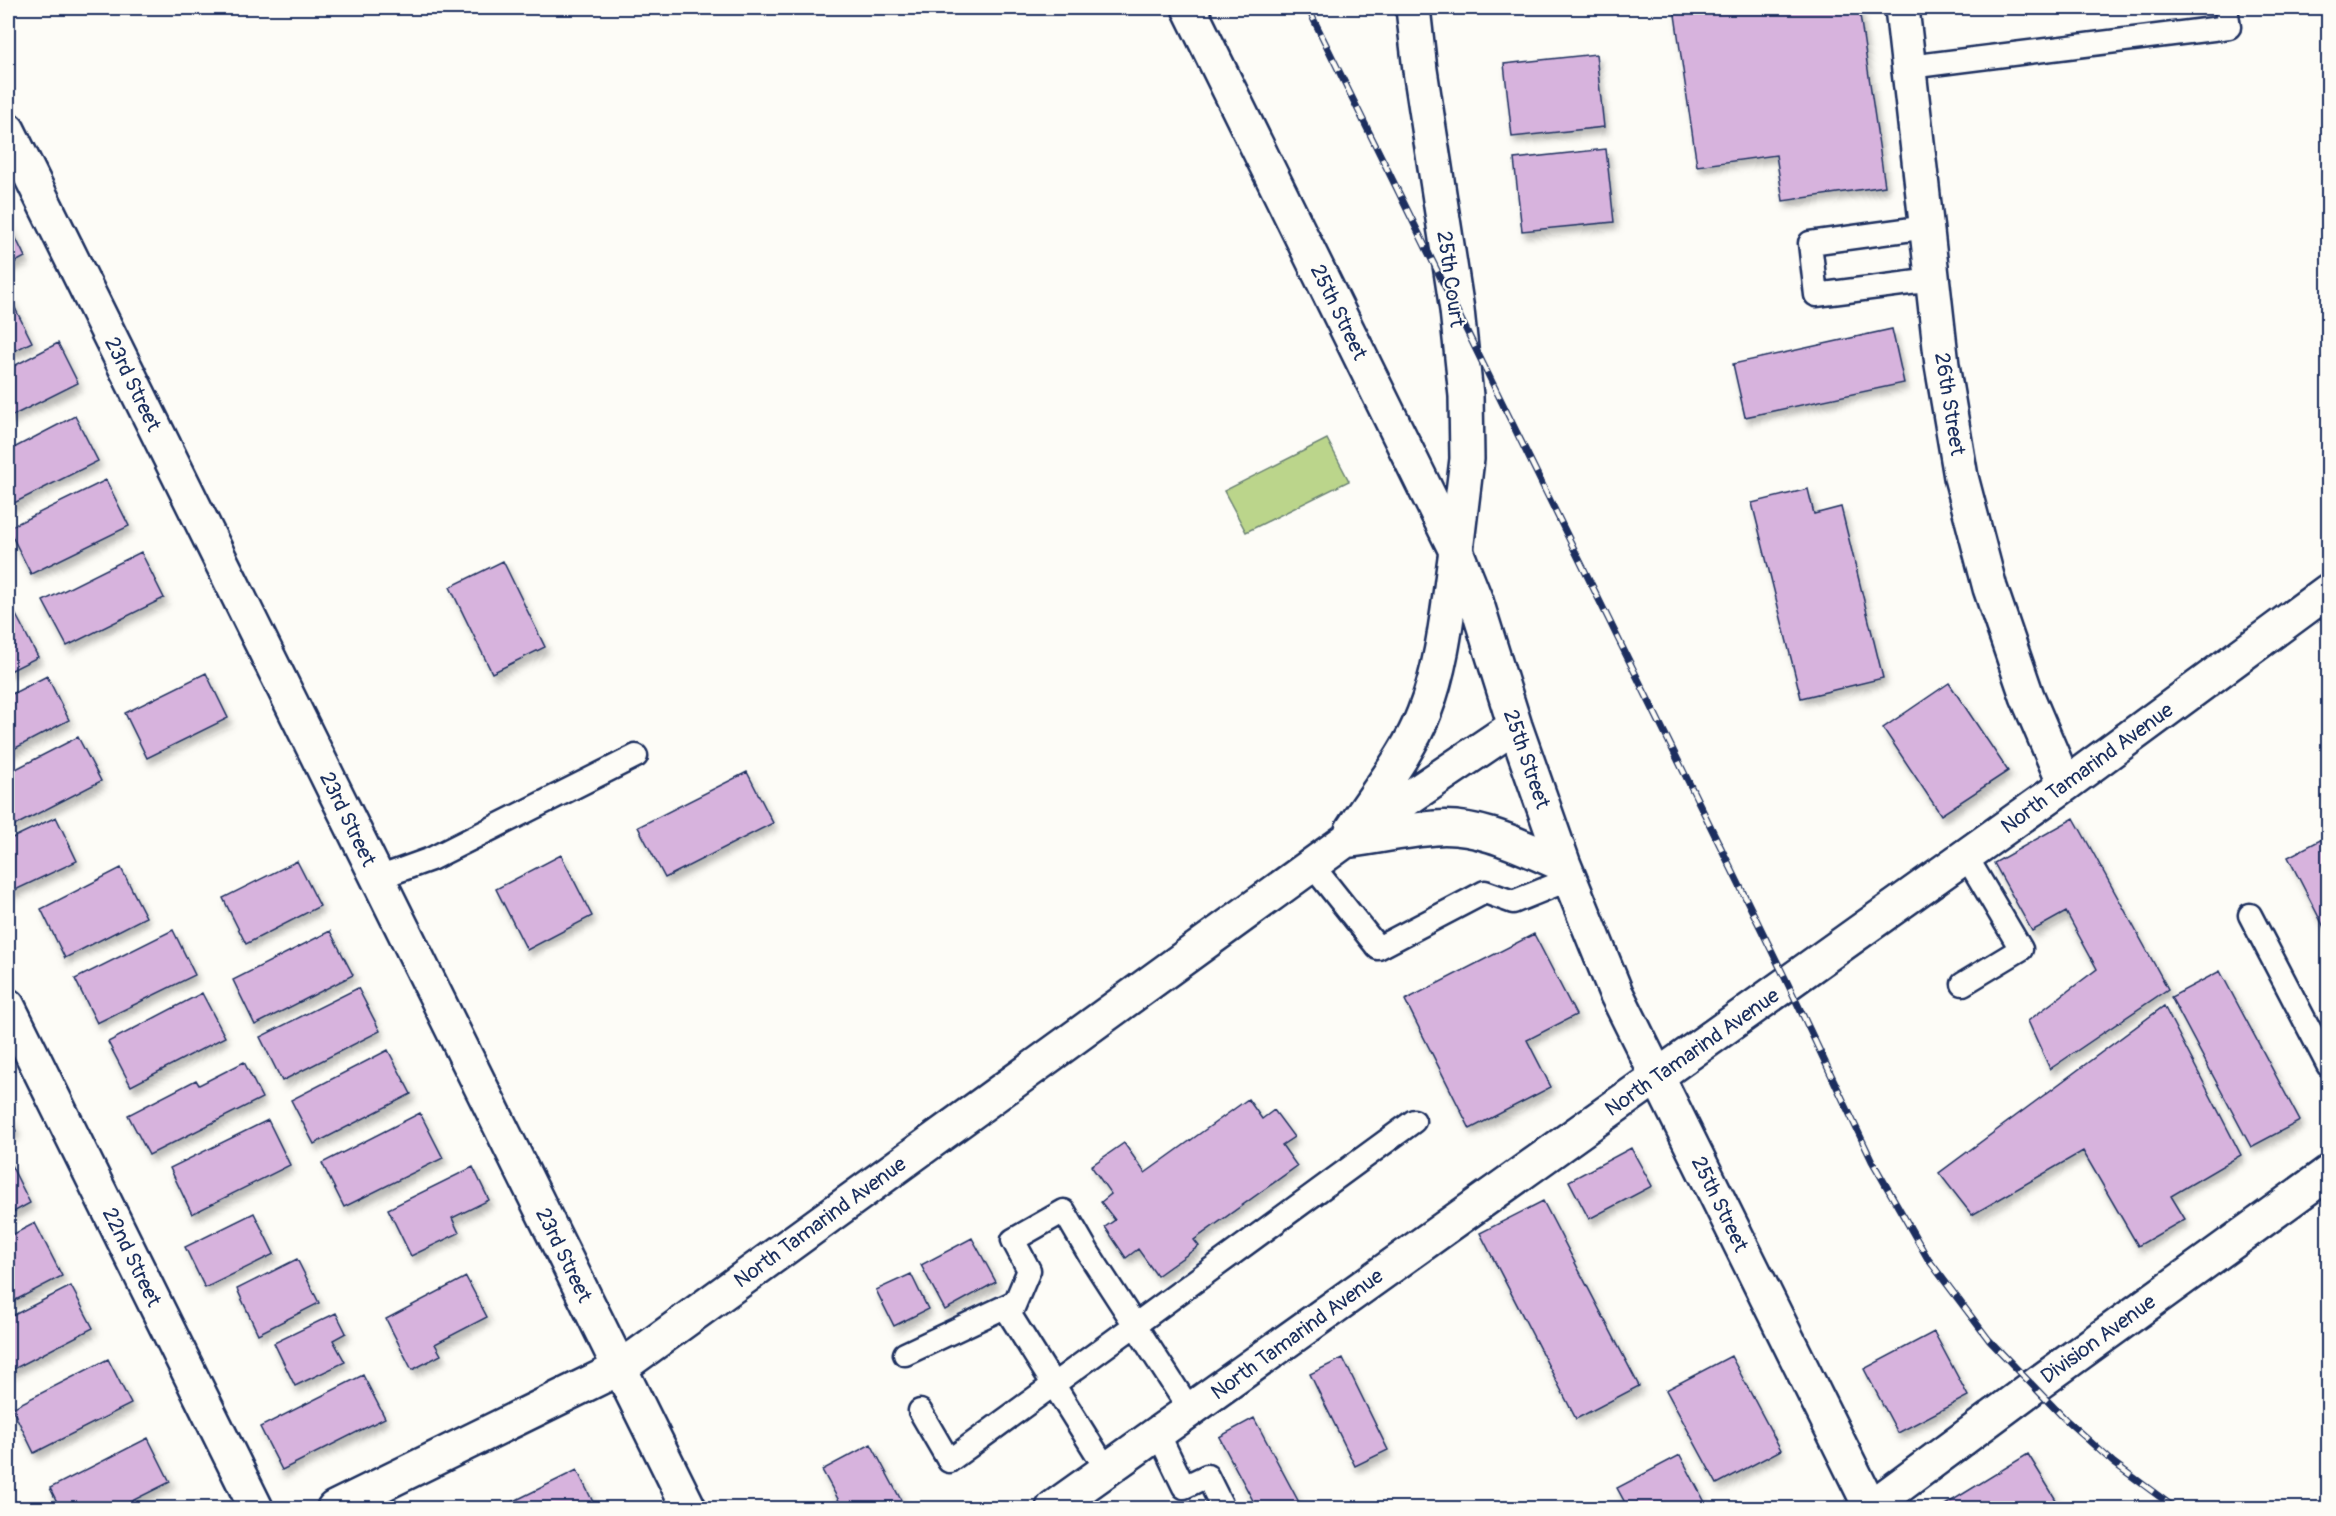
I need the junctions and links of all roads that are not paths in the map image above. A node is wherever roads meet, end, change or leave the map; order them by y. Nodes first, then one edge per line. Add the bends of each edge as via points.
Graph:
1 (1189, 8) edge
2 (1413, 8) edge
3 (1902, 8) edge
4 (2226, 8) edge
5 (1909, 66) junction
6 (8, 130) edge
7 (1927, 227) junction
8 (1933, 280) junction
9 (1456, 551) junction
10 (2328, 591) edge
11 (1515, 726) junction
12 (636, 756) dead end
13 (2065, 785) junction
14 (1345, 841) junction
15 (1966, 856) junction
16 (1312, 865) junction
17 (1567, 872) junction
18 (378, 878) junction
19 (2250, 915) dead end
20 (1963, 984) dead end
21 (8, 1006) edge
22 (2328, 1065) edge
23 (1657, 1077) junction
24 (1414, 1121) dead end
25 (2328, 1173) edge
26 (1015, 1302) junction
27 (1135, 1325) junction
28 (905, 1354) dead end
29 (620, 1368) junction
30 (1053, 1384) junction
31 (1190, 1410) junction
32 (920, 1411) dead end
33 (1158, 1433) junction
34 (1107, 1470) junction
35 (1871, 1508) edge
36 (256, 1509) edge
37 (334, 1509) edge
38 (689, 1509) edge
39 (1053, 1509) edge
40 (1223, 1509) edge

1 - 9 street, 25th Street
2 - 9 street, 25th Court via 1466,396 1467,459
3 - 5 street, 26th Street
4 - 5 lane via 2229,27
5 - 7 street, 26th Street
6 - 18 street, 23rd Street
7 - 8 street, 26th Street
7 - 8 lane via 1810,243 1816,295
8 - 13 street, 26th Street via 1942,365 1961,477 1990,588 2027,696
9 - 11 street, 25th Street
9 - 14 street, 25th Court via 1435,681 1424,715
10 - 13 street, North Tamarind Avenue
11 - 14 street, North Tamarind Avenue
11 - 17 street, 25th Street
12 - 18 lane via 431,859
13 - 15 street, North Tamarind Avenue
14 - 16 street, North Tamarind Avenue
14 - 17 street via 1437,827 1461,829 1506,841
15 - 20 lane via 2021,949
15 - 23 street, North Tamarind Avenue
16 - 17 lane via 1378,948 1485,892 1513,902
16 - 29 street, North Tamarind Avenue
17 - 23 street, 25th Street via 1616,993
18 - 29 street, 23rd Street
19 - 22 lane
21 - 36 street, 22nd Street
23 - 31 street, North Tamarind Avenue
23 - 35 street, 25th Street
24 - 27 lane
25 - 35 street, Division Avenue
26 - 27 lane via 1029,1270 1014,1240 1064,1211
26 - 28 lane
26 - 30 lane via 1010,1316
27 - 30 lane
27 - 31 lane
29 - 37 street, North Tamarind Avenue
29 - 38 street, 23rd Street
30 - 32 lane via 949,1461
30 - 34 lane
31 - 33 street, North Tamarind Avenue
33 - 34 street, North Tamarind Avenue
33 - 40 lane via 1184,1487 1207,1476
34 - 39 street, North Tamarind Avenue

